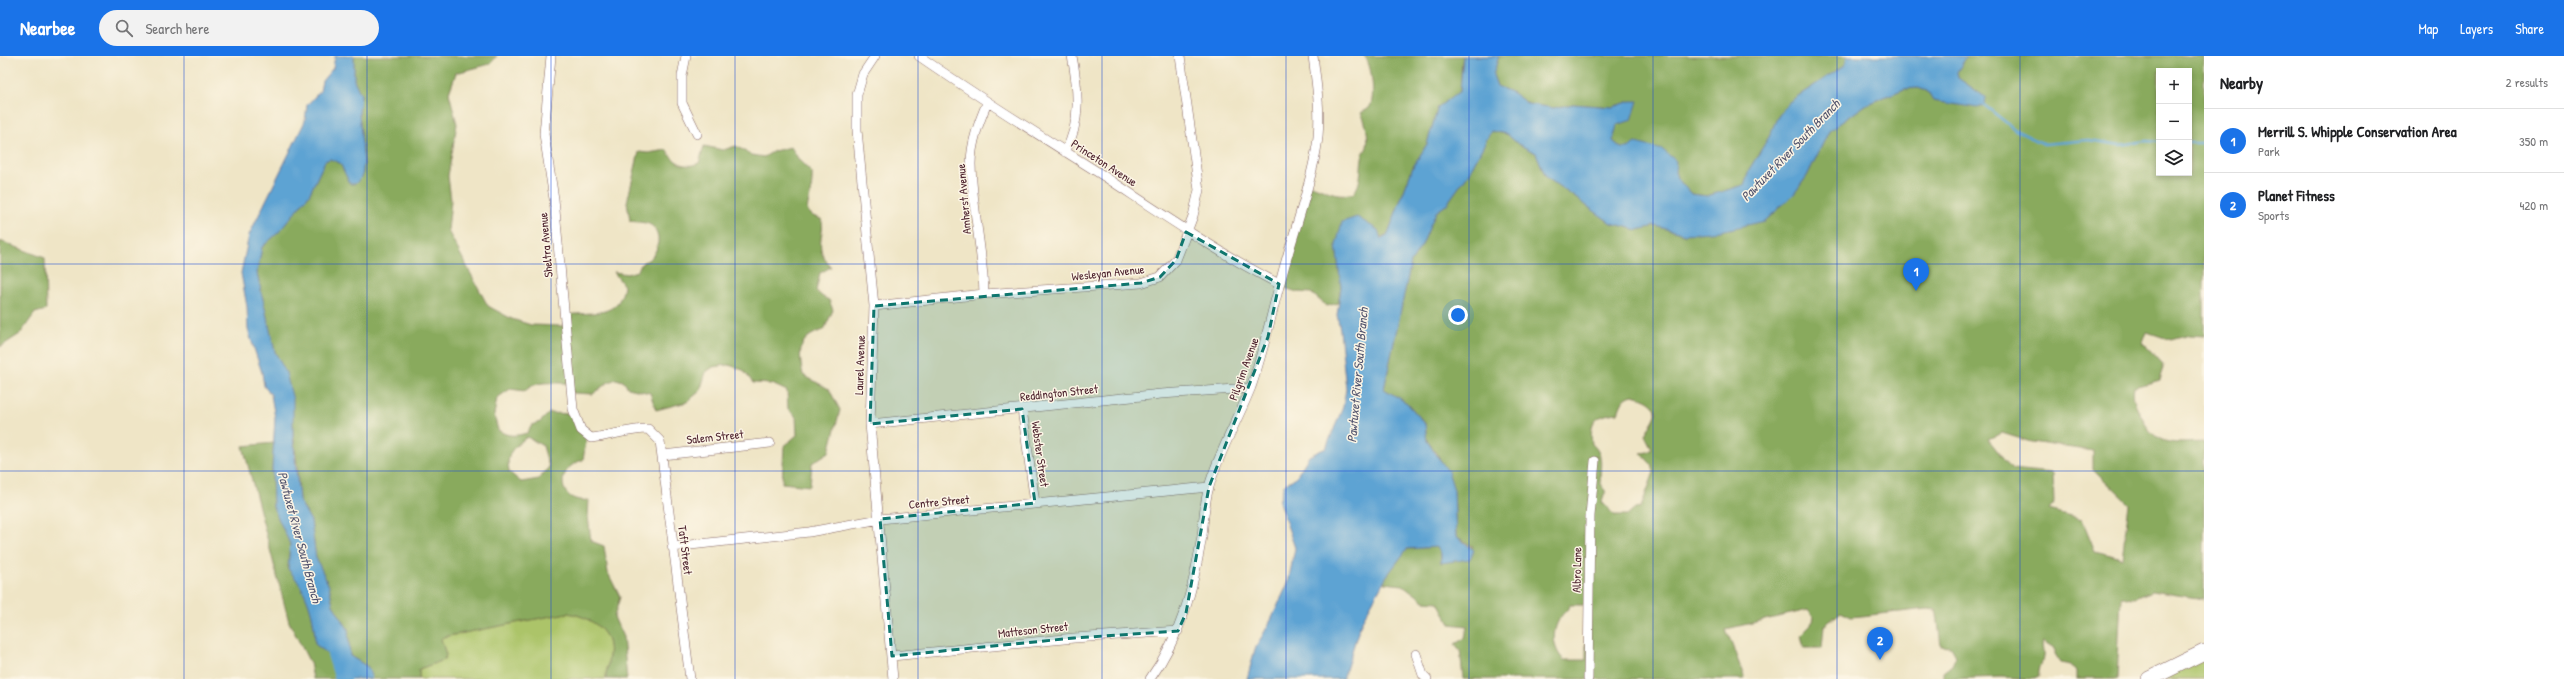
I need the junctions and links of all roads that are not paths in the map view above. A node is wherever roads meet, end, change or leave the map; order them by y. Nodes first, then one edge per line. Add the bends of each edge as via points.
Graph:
1 (551, 56) edge
2 (686, 56) edge
3 (875, 56) edge
4 (919, 56) edge
5 (1072, 56) edge
6 (1180, 56) edge
7 (1313, 56) edge
8 (987, 102) junction
9 (696, 134) dead end
10 (1065, 152) junction
11 (1186, 232) junction
12 (1279, 284) junction
13 (984, 294) junction
14 (874, 306) junction
15 (1250, 388) junction
16 (1022, 409) junction
17 (870, 424) junction
18 (648, 429) joint
19 (770, 443) dead end
20 (662, 455) junction
21 (1595, 461) dead end
22 (1209, 487) junction
23 (1035, 503) junction
24 (880, 519) junction
25 (672, 547) junction
26 (1178, 631) junction
27 (2204, 652) edge
28 (1416, 654) dead end
29 (892, 656) junction
30 (690, 679) edge
31 (893, 679) edge
32 (1150, 679) edge
33 (1428, 679) edge
34 (1588, 679) edge
35 (2149, 679) edge

1 - 18 street, Sheltra Avenue via 544,134 554,199 573,409 581,430 591,438 610,436 631,429
2 - 9 street via 682,76 682,103
3 - 14 street, Laurel Avenue via 863,74 857,94 861,178
4 - 8 street, Princeton Avenue
5 - 10 street via 1078,105 1072,139
6 - 11 street, Wesleyan Avenue via 1199,190
7 - 12 street, Pilgrim Avenue via 1317,87 1316,150
8 - 10 street, Princeton Avenue
8 - 13 street, Amherst Avenue via 977,129 971,163
10 - 11 street, Princeton Avenue
11 - 12 street, Princeton Avenue via 1230,259
11 - 13 street, Wesleyan Avenue via 1176,260 1160,278
12 - 15 street, Pilgrim Avenue via 1268,337
13 - 14 street, Wesleyan Avenue
14 - 17 street, Laurel Avenue
15 - 16 street, Reddington Street via 1200,390
15 - 22 street, Pilgrim Avenue
16 - 17 street, Reddington Street
16 - 23 street, Webster Street
17 - 24 street, Laurel Avenue
18 - 20 street, Taft Street via 660,440
19 - 20 street, Salem Street
20 - 25 street, Taft Street
21 - 34 street, Albro Lane via 1590,516
22 - 23 street, Centre Street
22 - 26 street, Pilgrim Avenue via 1187,606
23 - 24 street, Centre Street via 961,513
24 - 25 street, Centre Street via 809,532
24 - 29 street, Laurel Avenue via 883,583
25 - 30 street, Taft Street
26 - 29 street, Matteson Street via 1074,638
26 - 32 street, Pilgrim Avenue
27 - 35 main road
28 - 33 street via 1423,675
29 - 31 street, Laurel Avenue

